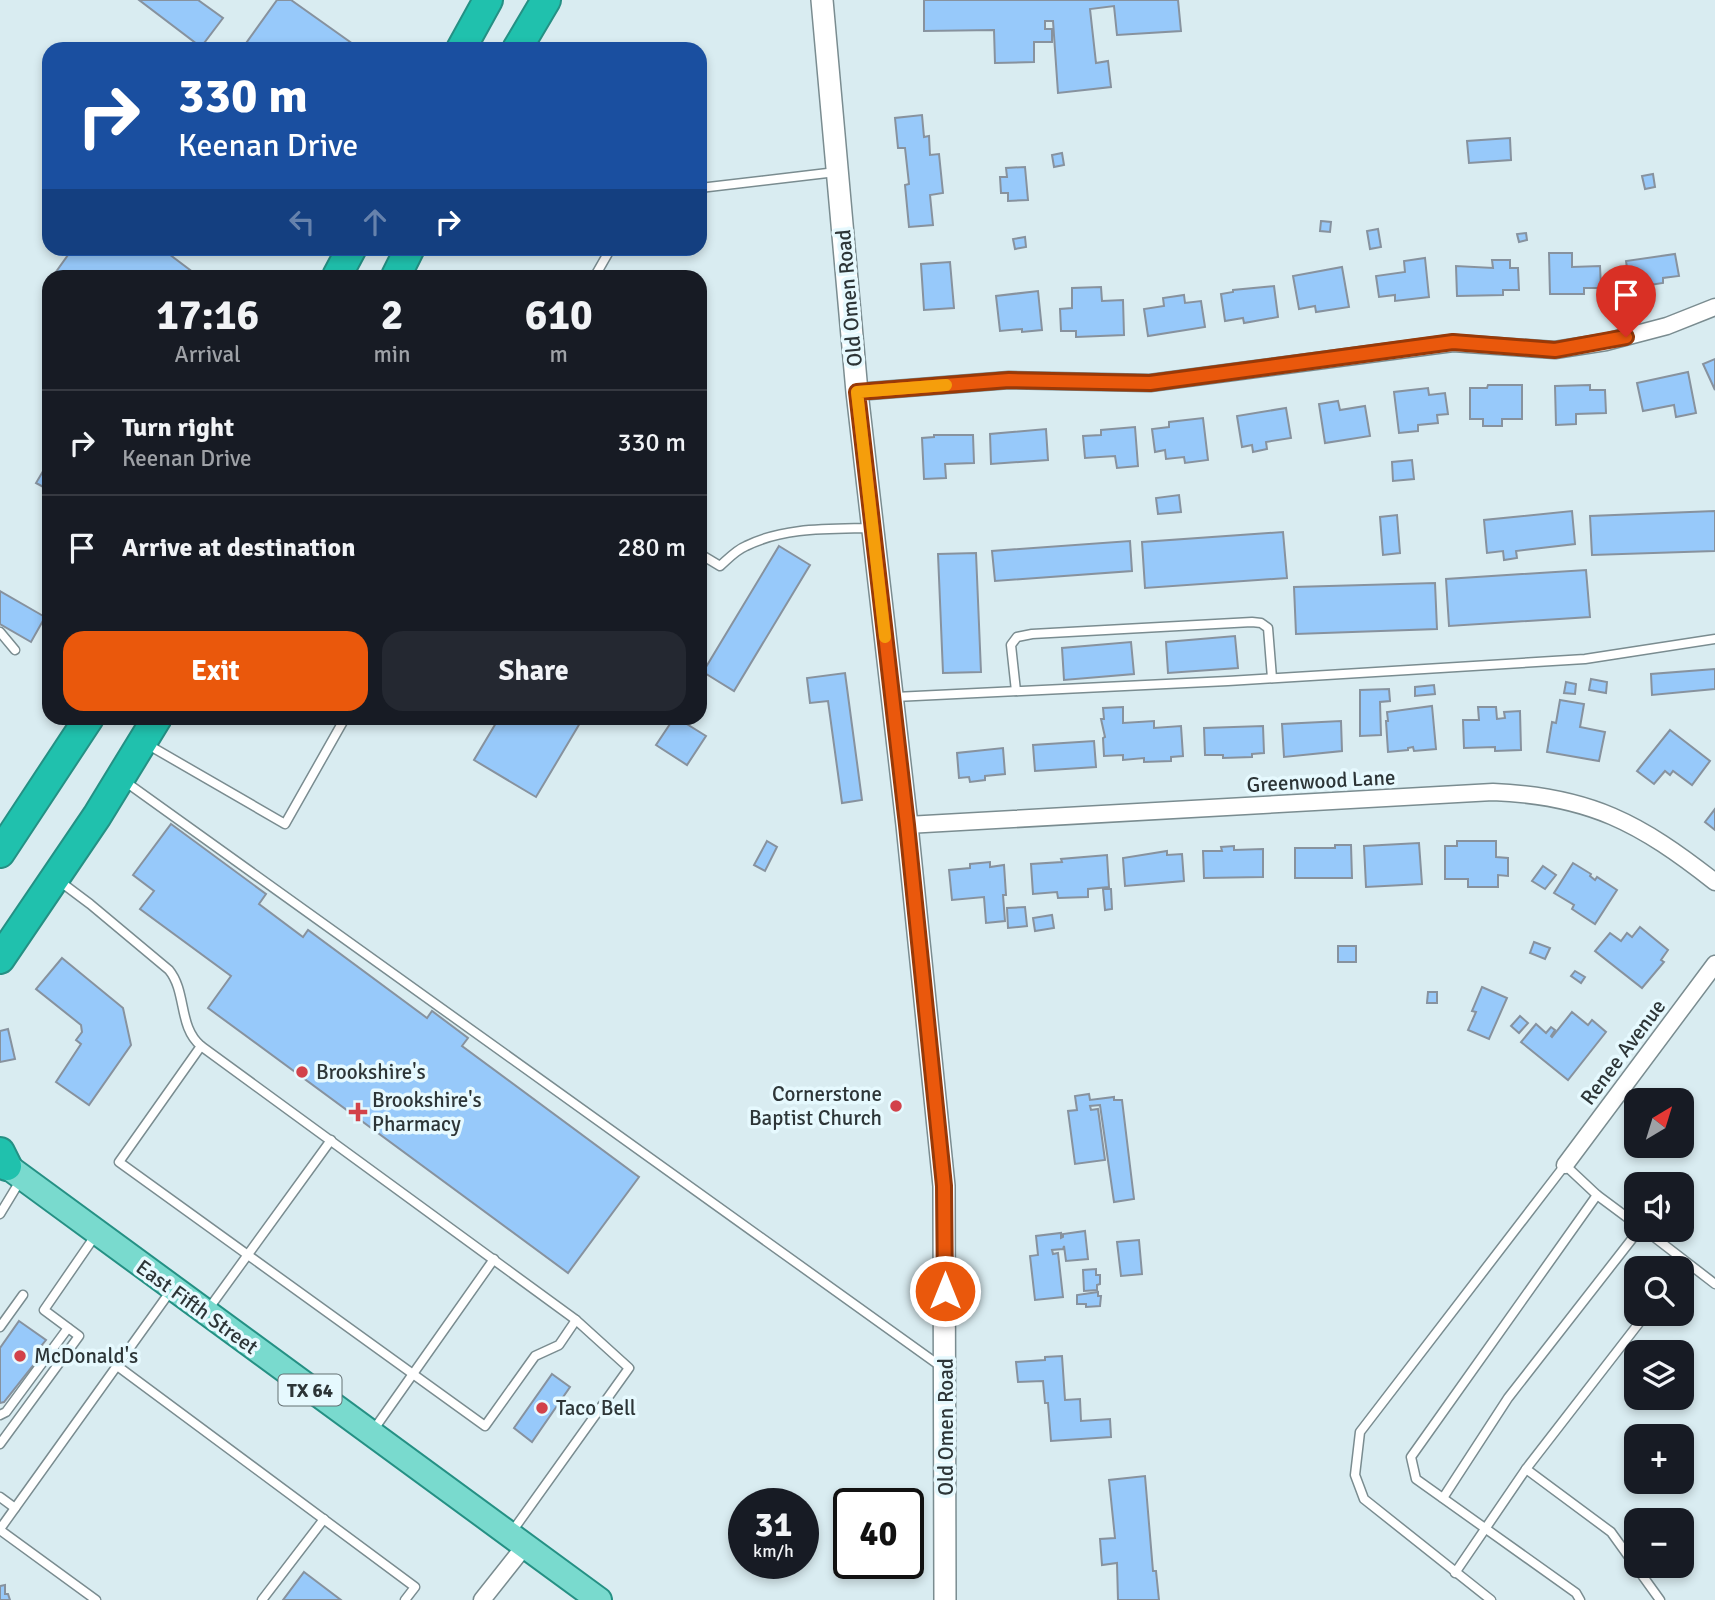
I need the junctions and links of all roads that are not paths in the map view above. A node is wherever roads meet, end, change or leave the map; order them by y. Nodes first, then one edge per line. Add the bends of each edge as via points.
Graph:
1 (488, 0) edge
2 (546, 0) edge
3 (822, 0) edge
4 (465, 42) edge
5 (521, 42) edge
6 (838, 172) junction
7 (707, 187) edge
8 (1715, 307) edge
9 (857, 392) junction
10 (873, 528) junction
11 (707, 558) edge
12 (0, 632) edge
13 (1715, 639) edge
14 (15, 650) dead end
15 (1272, 678) junction
16 (1016, 691) junction
17 (892, 697) junction
18 (84, 725) edge
19 (341, 725) edge
20 (150, 729) edge
21 (121, 778) junction
22 (907, 825) junction
23 (0, 853) edge
24 (56, 879) junction
25 (1715, 882) edge
26 (0, 959) edge
27 (1715, 964) edge
28 (201, 1046) junction
29 (331, 1140) junction
30 (6, 1165) edge
31 (1565, 1165) junction
32 (1597, 1195) junction
33 (0, 1214) edge
34 (1624, 1215) edge
35 (97, 1233) junction
36 (1630, 1242) edge
37 (1658, 1242) edge
38 (247, 1255) junction
39 (1674, 1256) edge
40 (494, 1258) junction
41 (1694, 1271) edge
42 (1715, 1284) edge
43 (172, 1289) junction
44 (23, 1295) dead end
45 (205, 1313) junction
46 (576, 1320) junction
47 (1637, 1326) edge
48 (0, 1327) edge
49 (68, 1328) junction
50 (116, 1365) junction
51 (946, 1370) junction
52 (413, 1374) junction
53 (2, 1415) edge
54 (370, 1434) junction
55 (0, 1444) edge
56 (1526, 1469) junction
57 (0, 1497) edge
58 (1443, 1498) junction
59 (15, 1508) junction
60 (324, 1519) junction
61 (1485, 1529) junction
62 (0, 1530) edge
63 (517, 1541) junction
64 (1455, 1573) junction
65 (96, 1600) edge
66 (262, 1600) edge
67 (404, 1600) edge
68 (482, 1600) edge
69 (599, 1600) edge
70 (945, 1600) edge
71 (1492, 1600) edge
72 (1580, 1600) edge
73 (1660, 1600) edge

1 - 4 highway
2 - 5 highway
3 - 6 street, Old Omen Road
6 - 7 lane
6 - 9 street, Old Omen Road
8 - 9 street via 1667,326 1555,350 1453,342 1150,383 1009,380
9 - 10 street, Old Omen Road
10 - 11 lane via 812,530 765,538 743,547 720,566
10 - 17 street, Old Omen Road
12 - 14 lane
13 - 15 lane via 1585,659
15 - 16 lane
15 - 16 lane via 1268,628 1261,623 1238,622 1017,637 1011,645
16 - 17 lane
17 - 22 street, Old Omen Road
18 - 23 highway
19 - 20 lane via 285,824
20 - 21 highway
21 - 24 highway
21 - 51 lane
22 - 25 street, Greenwood Lane via 1527,793 1572,801 1615,816 1655,837
22 - 51 street, Old Omen Road via 944,1186
24 - 26 highway
24 - 28 lane via 169,970 178,985 188,1031
27 - 31 street, Renee Avenue
28 - 29 lane
28 - 38 lane via 119,1162
29 - 38 lane
29 - 40 lane
30 - 33 lane
30 - 35 main road, East Fifth Street / TX 64
31 - 32 lane
31 - 64 lane via 1360,1433 1355,1475 1364,1499
32 - 34 lane
32 - 58 lane via 1411,1457 1416,1479
35 - 43 main road, East Fifth Street / TX 64
35 - 49 lane via 44,1310
36 - 58 lane via 1508,1398
37 - 39 lane
38 - 45 lane
38 - 52 lane
40 - 46 lane
40 - 52 lane
41 - 42 lane
43 - 45 main road, East Fifth Street / TX 64
43 - 50 lane
44 - 48 lane
45 - 54 main road, East Fifth Street / TX 64
46 - 52 lane via 559,1345 535,1356 485,1426
46 - 63 lane via 629,1368
47 - 56 lane
49 - 53 lane
49 - 55 lane via 79,1336
50 - 59 lane
50 - 60 lane
51 - 70 street, Old Omen Road
52 - 54 lane
54 - 63 main road, East Fifth Street / TX 64
56 - 61 lane
56 - 73 lane via 1611,1532
57 - 59 lane
58 - 61 lane
59 - 62 lane
60 - 66 lane
60 - 67 lane via 415,1587
61 - 64 lane
61 - 72 lane
62 - 65 lane
63 - 68 street
63 - 69 main road, East Fifth Street / TX 64
64 - 71 lane

